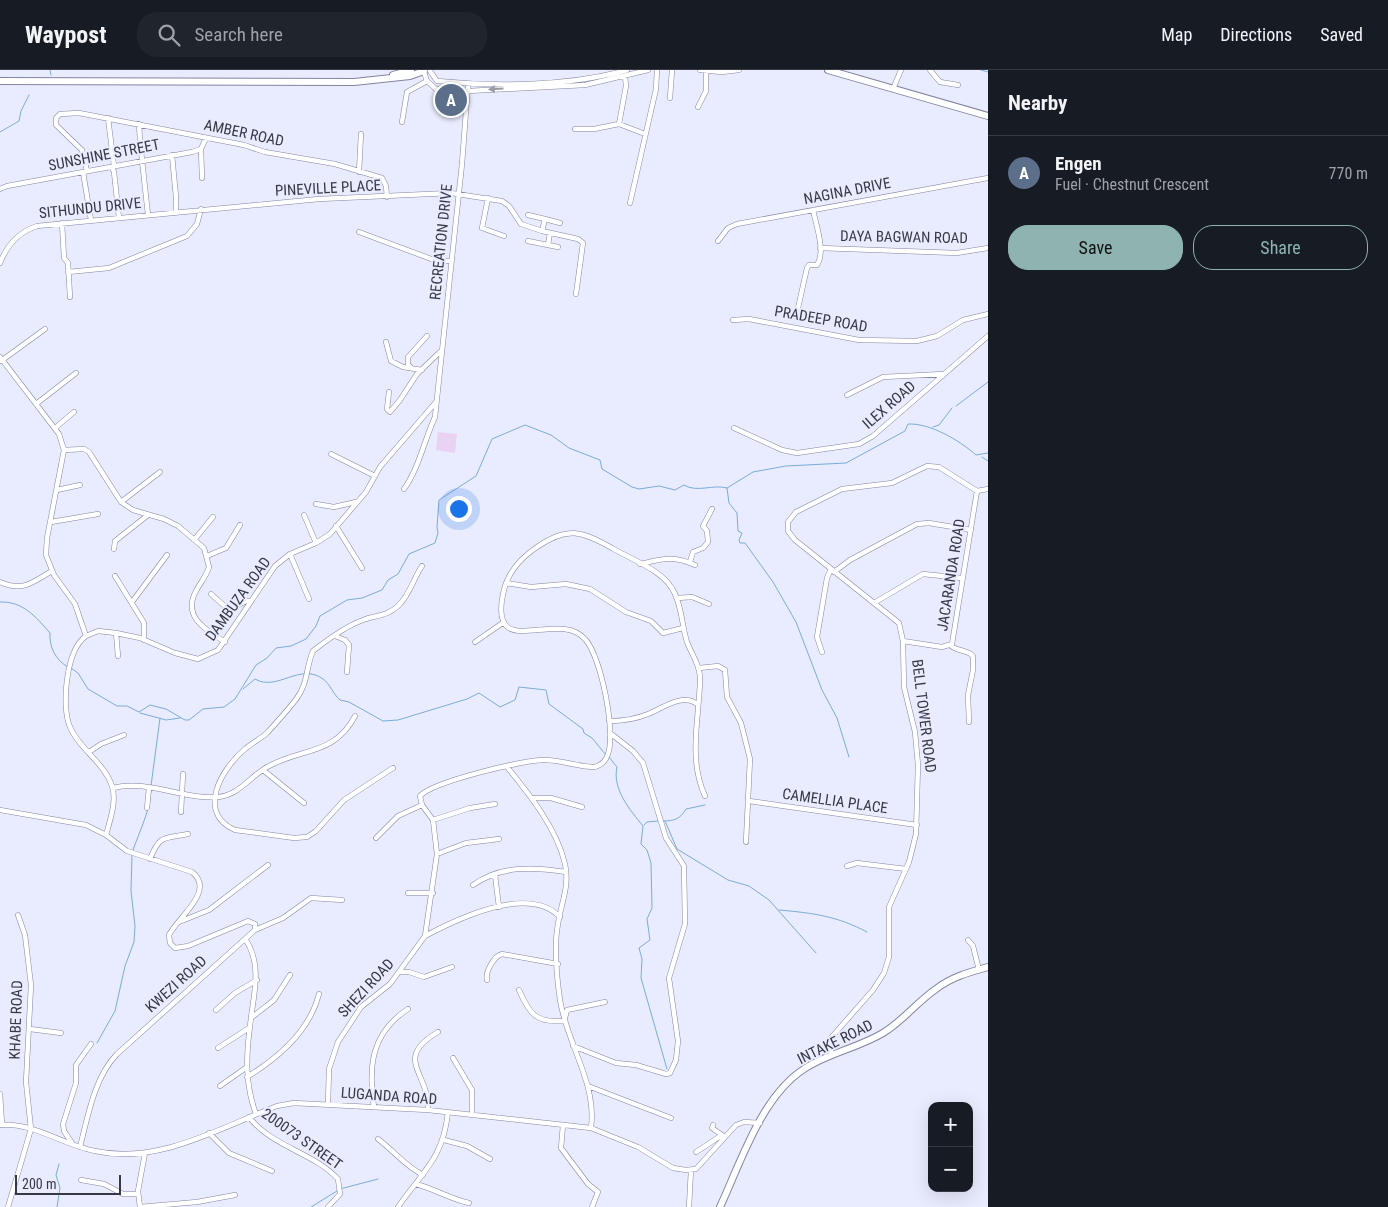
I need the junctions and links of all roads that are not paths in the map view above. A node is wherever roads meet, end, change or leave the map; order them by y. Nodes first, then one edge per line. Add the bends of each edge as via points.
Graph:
1 (411, 70) edge
2 (648, 70) edge
3 (657, 70) edge
4 (672, 70) edge
5 (700, 70) edge
6 (739, 70) edge
7 (828, 70) edge
8 (901, 70) edge
9 (930, 70) edge
10 (426, 71) edge
11 (641, 71) edge
12 (706, 71) edge
13 (626, 72) edge
14 (387, 78) junction
15 (0, 81) edge
16 (427, 81) junction
17 (468, 84) junction
18 (958, 85) dead end
19 (893, 89) junction
20 (468, 91) junction
21 (670, 98) dead end
22 (698, 107) dead end
23 (988, 116) edge
24 (108, 118) junction
25 (402, 122) dead end
26 (139, 124) junction
27 (619, 124) junction
28 (575, 129) dead end
29 (361, 134) dead end
30 (645, 134) junction
31 (206, 138) junction
32 (140, 141) dead end
33 (201, 148) junction
34 (141, 151) dead end
35 (172, 155) junction
36 (142, 161) junction
37 (113, 166) junction
38 (85, 171) junction
39 (359, 172) junction
40 (202, 178) dead end
41 (988, 178) edge
42 (0, 189) edge
43 (458, 193) junction
44 (387, 197) junction
45 (488, 198) junction
46 (630, 203) dead end
47 (200, 209) junction
48 (813, 210) junction
49 (176, 212) junction
50 (148, 214) junction
51 (528, 215) dead end
52 (119, 218) junction
53 (545, 219) junction
54 (91, 220) junction
55 (62, 223) junction
56 (560, 223) dead end
57 (542, 231) junction
58 (360, 232) dead end
59 (550, 233) junction
60 (504, 236) dead end
61 (528, 241) dead end
62 (718, 241) dead end
63 (548, 245) junction
64 (558, 247) dead end
65 (820, 248) junction
66 (988, 248) edge
67 (450, 262) junction
68 (0, 263) edge
69 (68, 272) junction
70 (576, 294) dead end
71 (70, 297) dead end
72 (988, 313) edge
73 (796, 317) dead end
74 (988, 319) edge
75 (733, 320) dead end
76 (45, 328) dead end
77 (427, 336) dead end
78 (988, 336) edge
79 (386, 342) dead end
80 (442, 350) junction
81 (1, 360) edge
82 (411, 368) junction
83 (422, 370) junction
84 (76, 373) dead end
85 (944, 374) junction
86 (389, 392) dead end
87 (847, 396) dead end
88 (436, 402) junction
89 (36, 404) junction
90 (74, 412) dead end
91 (55, 428) junction
92 (734, 428) dead end
93 (64, 450) junction
94 (331, 454) dead end
95 (160, 472) dead end
96 (375, 476) junction
97 (80, 485) dead end
98 (404, 489) dead end
99 (988, 489) edge
100 (57, 490) junction
101 (977, 491) junction
102 (360, 500) junction
103 (121, 502) junction
104 (316, 504) dead end
105 (712, 509) dead end
106 (98, 514) dead end
107 (148, 515) junction
108 (304, 515) dead end
109 (213, 517) dead end
110 (51, 522) junction
111 (240, 525) dead end
112 (336, 526) junction
113 (971, 530) junction
114 (194, 540) junction
115 (316, 543) junction
116 (114, 549) dead end
117 (290, 554) junction
118 (167, 555) dead end
119 (207, 556) junction
120 (690, 562) junction
121 (640, 564) junction
122 (695, 564) dead end
123 (422, 566) dead end
124 (362, 568) dead end
125 (52, 571) junction
126 (833, 571) junction
127 (115, 576) dead end
128 (962, 578) junction
129 (0, 582) edge
130 (506, 583) junction
131 (211, 594) dead end
132 (677, 598) junction
133 (309, 599) dead end
134 (250, 601) junction
135 (132, 602) junction
136 (874, 603) junction
137 (709, 604) dead end
138 (504, 622) junction
139 (683, 628) junction
140 (116, 633) junction
141 (86, 636) junction
142 (335, 636) junction
143 (144, 640) junction
144 (903, 641) junction
145 (224, 642) junction
146 (475, 642) dead end
147 (950, 645) junction
148 (822, 652) dead end
149 (118, 656) dead end
150 (699, 668) junction
151 (347, 672) dead end
152 (697, 704) junction
153 (355, 716) dead end
154 (609, 721) junction
155 (969, 722) dead end
156 (610, 733) junction
157 (124, 735) dead end
158 (89, 752) junction
159 (507, 767) junction
160 (393, 768) dead end
161 (263, 770) junction
162 (183, 774) dead end
163 (113, 788) junction
164 (149, 788) junction
165 (182, 793) junction
166 (704, 796) dead end
167 (214, 797) junction
168 (533, 798) junction
169 (748, 801) junction
170 (304, 802) dead end
171 (495, 804) dead end
172 (422, 805) junction
173 (582, 807) dead end
174 (147, 808) dead end
175 (0, 810) edge
176 (180, 812) dead end
177 (433, 820) junction
178 (917, 825) junction
179 (188, 834) dead end
180 (106, 835) junction
181 (376, 838) dead end
182 (499, 839) dead end
183 (746, 842) dead end
184 (437, 854) junction
185 (150, 859) junction
186 (268, 865) dead end
187 (847, 866) dead end
188 (906, 869) junction
189 (566, 872) junction
190 (495, 875) junction
191 (473, 885) dead end
192 (408, 893) dead end
193 (433, 893) junction
194 (342, 900) dead end
195 (499, 907) junction
196 (18, 915) dead end
197 (560, 917) junction
198 (178, 922) junction
199 (255, 930) junction
200 (425, 936) junction
201 (246, 940) junction
202 (968, 940) dead end
203 (558, 964) junction
204 (452, 967) dead end
205 (988, 967) edge
206 (979, 970) junction
207 (400, 972) junction
208 (290, 975) dead end
209 (256, 980) junction
210 (487, 980) dead end
211 (519, 990) dead end
212 (319, 994) dead end
213 (606, 1002) dead end
214 (216, 1010) dead end
215 (408, 1010) dead end
216 (251, 1018) junction
217 (565, 1020) junction
218 (249, 1028) junction
219 (30, 1029) junction
220 (438, 1032) dead end
221 (62, 1033) dead end
222 (90, 1044) dead end
223 (573, 1046) junction
224 (218, 1048) dead end
225 (832, 1056) junction
226 (453, 1058) dead end
227 (247, 1067) junction
228 (247, 1077) junction
229 (220, 1086) dead end
230 (588, 1086) junction
231 (0, 1094) edge
232 (328, 1104) junction
233 (374, 1108) junction
234 (428, 1110) junction
235 (448, 1112) junction
236 (256, 1114) junction
237 (472, 1115) junction
238 (249, 1117) junction
239 (671, 1118) dead end
240 (760, 1123) junction
241 (1, 1124) edge
242 (563, 1125) junction
243 (712, 1125) dead end
244 (591, 1128) junction
245 (31, 1129) junction
246 (209, 1133) junction
247 (723, 1136) junction
248 (378, 1139) dead end
249 (444, 1140) junction
250 (72, 1143) junction
251 (80, 1147) junction
252 (696, 1152) dead end
253 (145, 1153) junction
254 (490, 1158) dead end
255 (692, 1170) junction
256 (272, 1171) dead end
257 (423, 1175) junction
258 (81, 1180) dead end
259 (416, 1184) junction
260 (138, 1194) junction
261 (235, 1195) dead end
262 (469, 1203) dead end
263 (8, 1207) edge
264 (140, 1207) edge
265 (328, 1207) edge
266 (398, 1207) edge
267 (592, 1207) edge
268 (690, 1207) edge
269 (720, 1207) edge

1 - 14 street
2 - 11 street
3 - 30 street via 656,89
4 - 21 street
5 - 12 street
6 - 12 street
7 - 19 street
8 - 19 street
9 - 18 street via 940,82
10 - 14 street
10 - 16 street
10 - 17 street via 437,81
11 - 13 street
12 - 22 street via 706,91
13 - 17 street via 567,81
13 -> 20 street via 585,85
13 - 27 street
14 - 15 street via 354,82
16 - 20 street via 436,89
16 - 25 street via 407,92
17 - 20 street, RECREATION DRIVE
19 - 23 street
20 - 43 street, RECREATION DRIVE
24 - 26 street, AMBER ROAD
24 - 37 street
24 - 38 street, AMBER ROAD via 79,113 60,114 55,122 82,150
26 - 31 street, AMBER ROAD
26 - 32 street
27 - 28 street
27 - 30 street
29 - 39 street
30 - 46 street
31 - 33 street
31 - 39 street, AMBER ROAD via 335,164
33 - 35 street, SUNSHINE STREET
33 - 40 street
34 - 36 street
35 - 36 street, SUNSHINE STREET
35 - 49 street
36 - 37 street, SUNSHINE STREET
36 - 50 street
37 - 38 street, SUNSHINE STREET
37 - 52 street
38 - 42 street, SUNSHINE STREET
38 - 54 street
39 - 44 street, AMBER ROAD via 382,178
41 - 48 street, NAGINA DRIVE
43 - 44 street, PINEVILLE PLACE
43 - 45 street, PINEVILLE PLACE
43 - 67 street, RECREATION DRIVE
44 - 47 street, PINEVILLE PLACE
45 - 57 street, PINEVILLE PLACE via 507,204 520,224
45 - 60 street via 482,228
47 - 49 street, SITHUNDU DRIVE
47 - 69 street via 197,224 187,236 109,268
48 - 62 street, NAGINA DRIVE via 733,226
48 - 65 street
49 - 50 street, SITHUNDU DRIVE
50 - 52 street, SITHUNDU DRIVE
51 - 53 street
52 - 54 street, SITHUNDU DRIVE
53 - 56 street
53 - 57 street
54 - 55 street, SITHUNDU DRIVE
55 - 68 street, SITHUNDU DRIVE via 37,226 23,232 4,252
55 - 69 street
57 - 59 street, PINEVILLE PLACE
58 - 67 street via 434,260
59 - 63 street
59 - 70 street, PINEVILLE PLACE via 583,243
61 - 63 street
63 - 64 street
65 - 66 street, DAYA BAGWAN ROAD via 956,253
65 - 73 street via 818,264 807,268
67 - 80 street, RECREATION DRIVE
69 - 71 street
72 - 74 street
72 - 75 street, PRADEEP ROAD via 970,317 937,336 917,341 859,340 748,319
76 - 81 street
77 - 82 street via 408,357
78 - 85 street, ILEX ROAD
79 - 82 street via 391,362
80 - 83 street
80 - 88 street, RECREATION DRIVE
81 - 89 street
82 - 83 street
83 - 86 street via 390,412 387,409
84 - 89 street
85 - 87 street via 883,377
85 - 92 street, ILEX ROAD via 873,436 859,444 792,453
88 - 96 street, DAMBUZA ROAD via 387,457
88 - 98 street, RECREATION DRIVE via 435,417 421,448 414,476
89 - 91 street
90 - 91 street
91 - 93 street
93 - 100 street
93 - 103 street via 84,449 92,455
94 - 96 street
95 - 103 street
96 - 102 street, DAMBUZA ROAD
97 - 100 street
99 - 101 street
100 - 110 street
101 - 113 street, JACARANDA ROAD
101 - 126 street, BELL TOWER ROAD via 939,467 927,466 897,481 837,492 792,515 788,527 795,540
102 - 104 street via 334,507
102 - 112 street, DAMBUZA ROAD
103 - 107 street
105 - 120 street via 703,526 707,530 708,542 693,552
106 - 110 street
107 - 114 street via 169,521
107 - 116 street via 115,541
108 - 115 street
109 - 114 street
110 - 125 street via 46,555
111 - 119 street via 226,548
112 - 115 street, DAMBUZA ROAD
112 - 124 street
113 - 126 street via 917,524
113 - 128 street, JACARANDA ROAD
114 - 119 street via 204,548
115 - 117 street, DAMBUZA ROAD
117 - 133 street
117 - 134 street, DAMBUZA ROAD via 275,566
118 - 135 street
119 - 145 street via 207,574 192,599 192,608 198,624
120 - 121 street via 661,558
120 - 122 street
121 - 130 street via 584,534 566,532 522,558
121 - 132 street via 663,578
123 - 142 street via 411,588 395,608 362,620
125 - 129 street via 22,588 12,588
125 - 141 street via 71,595
126 - 136 street, BELL TOWER ROAD
126 - 148 street via 827,578 817,637
127 - 135 street
128 - 136 street via 924,574
128 - 147 street, JACARANDA ROAD
130 - 138 street via 502,604
130 - 139 street via 531,587 566,584 590,589 626,612 651,621 663,632
131 - 134 street via 229,610
132 - 137 street via 692,598
132 - 139 street
134 - 145 street, DAMBUZA ROAD
135 - 143 street via 144,624
136 - 144 street, BELL TOWER ROAD via 899,622
138 - 146 street
138 - 154 street via 507,628 516,632 557,628 573,630 586,639 600,665
139 - 150 street
140 - 141 street, DAMBUZA ROAD via 98,632
140 - 143 street, DAMBUZA ROAD
140 - 149 street
141 - 158 street via 75,647 68,671 69,726
142 - 151 street via 345,640 349,646
142 - 167 street via 313,651 307,679 298,696 275,723 234,761 215,789
143 - 145 street, DAMBUZA ROAD via 198,659 209,656
144 - 147 street, JACARANDA ROAD via 942,647
144 - 178 street, BELL TOWER ROAD via 904,687 918,764
147 - 155 street via 973,656 968,695
150 - 152 street
150 - 169 street via 718,666 725,670 727,697 741,723 749,751
152 - 154 street via 677,702 647,714
152 - 166 street via 696,768
153 - 161 street via 348,729 323,748 282,760
154 - 156 street
156 - 159 street via 608,755 598,766 545,760
156 - 223 street via 641,760 666,838 682,861 685,924 669,978 678,1048 672,1070 663,1073 636,1065 616,1064
157 - 158 street
158 - 163 street
159 - 168 street
159 - 172 street via 432,787 420,796
160 - 167 street via 344,800 316,831 302,838 249,833 229,827 217,814
161 - 167 street via 238,790
161 - 170 street
162 - 165 street
163 - 164 street via 130,785
163 - 180 street via 112,812
164 - 165 street
164 - 174 street
165 - 167 street
165 - 176 street
168 - 173 street via 551,798
168 - 189 street via 562,854
169 - 178 street, CAMELLIA PLACE
169 - 183 street
171 - 177 street
172 - 177 street, SHEZI ROAD
172 - 181 street via 398,816
175 - 180 street via 86,825
177 - 184 street, SHEZI ROAD
178 - 188 street, BELL TOWER ROAD
179 - 185 street via 161,839
180 - 185 street via 127,851
182 - 184 street via 466,843
184 - 193 street, SHEZI ROAD
185 - 198 street via 192,872 200,882 195,902
186 - 198 street via 209,910
187 - 188 street via 857,863
188 - 225 street, BELL TOWER ROAD via 889,907 889,957 884,973 830,1039
189 - 190 street via 519,868
189 - 197 street via 567,886
190 - 191 street
190 - 195 street
192 - 193 street
193 - 200 street, SHEZI ROAD
194 - 199 street, KWEZI ROAD via 311,898 283,918
195 - 197 street via 517,904 545,907
195 - 200 street via 466,915
196 - 219 street, KHABE ROAD via 26,935
197 - 203 street
198 - 199 street via 169,939 172,946 180,948 248,921 255,924
199 - 201 street, KWEZI ROAD
200 - 207 street, SHEZI ROAD
201 - 209 street via 254,954
201 - 251 street, KWEZI ROAD via 112,1060 98,1085
202 - 206 street via 973,946
203 - 210 street via 502,954 495,957 486,972
203 - 217 street
204 - 207 street via 424,977
205 - 206 street, INTAKE ROAD
206 - 225 street, INTAKE ROAD via 935,989 884,1032
207 - 232 street, SHEZI ROAD via 361,1007 338,1042 329,1069
208 - 216 street via 274,1000
209 - 214 street
209 - 216 street
211 - 217 street via 535,1018
212 - 228 street via 300,1032 269,1062
213 - 217 street via 568,1010
215 - 233 street via 387,1026 374,1053 370,1075
216 - 218 street
217 - 223 street
218 - 224 street
218 - 227 street
219 - 221 street
219 - 245 street, KHABE ROAD via 26,1082
220 - 234 street via 419,1046 414,1058 428,1095
222 - 250 street via 76,1065 76,1083 63,1124
223 - 230 street
225 - 240 street, INTAKE ROAD via 803,1069 787,1083
226 - 237 street via 472,1090
227 - 228 street
227 - 229 street
228 - 236 street
230 - 239 street
230 - 244 street
231 - 241 street
232 - 233 street, LUGANDA ROAD
232 - 236 street, LUGANDA ROAD via 294,1103
233 - 234 street, LUGANDA ROAD
234 - 235 street, LUGANDA ROAD
235 - 237 street, LUGANDA ROAD
235 - 249 street
236 - 238 street, LUGANDA ROAD
237 - 242 street, LUGANDA ROAD
238 - 246 street, LUGANDA ROAD
238 - 265 street, 200073 STREET via 269,1135 338,1179 340,1194
240 - 247 street via 740,1122
240 - 269 street, INTAKE ROAD
241 - 245 street, LUGANDA ROAD
242 - 244 street, LUGANDA ROAD
242 - 267 street via 561,1148 588,1184 598,1192
243 - 247 street
244 - 255 street, LUGANDA ROAD via 638,1147 667,1165
245 - 250 street, LUGANDA ROAD
245 - 263 street
246 - 253 street, LUGANDA ROAD
246 - 256 street via 229,1153
247 - 252 street
247 - 255 street
248 - 257 street via 409,1168
249 - 254 street via 467,1146
249 - 257 street
250 - 251 street, LUGANDA ROAD
251 - 253 street, LUGANDA ROAD via 112,1154
253 - 260 street
255 - 268 street
257 - 259 street
258 - 260 street via 104,1184 123,1194
259 - 262 street
259 - 266 street
260 - 264 street
261 - 264 street

